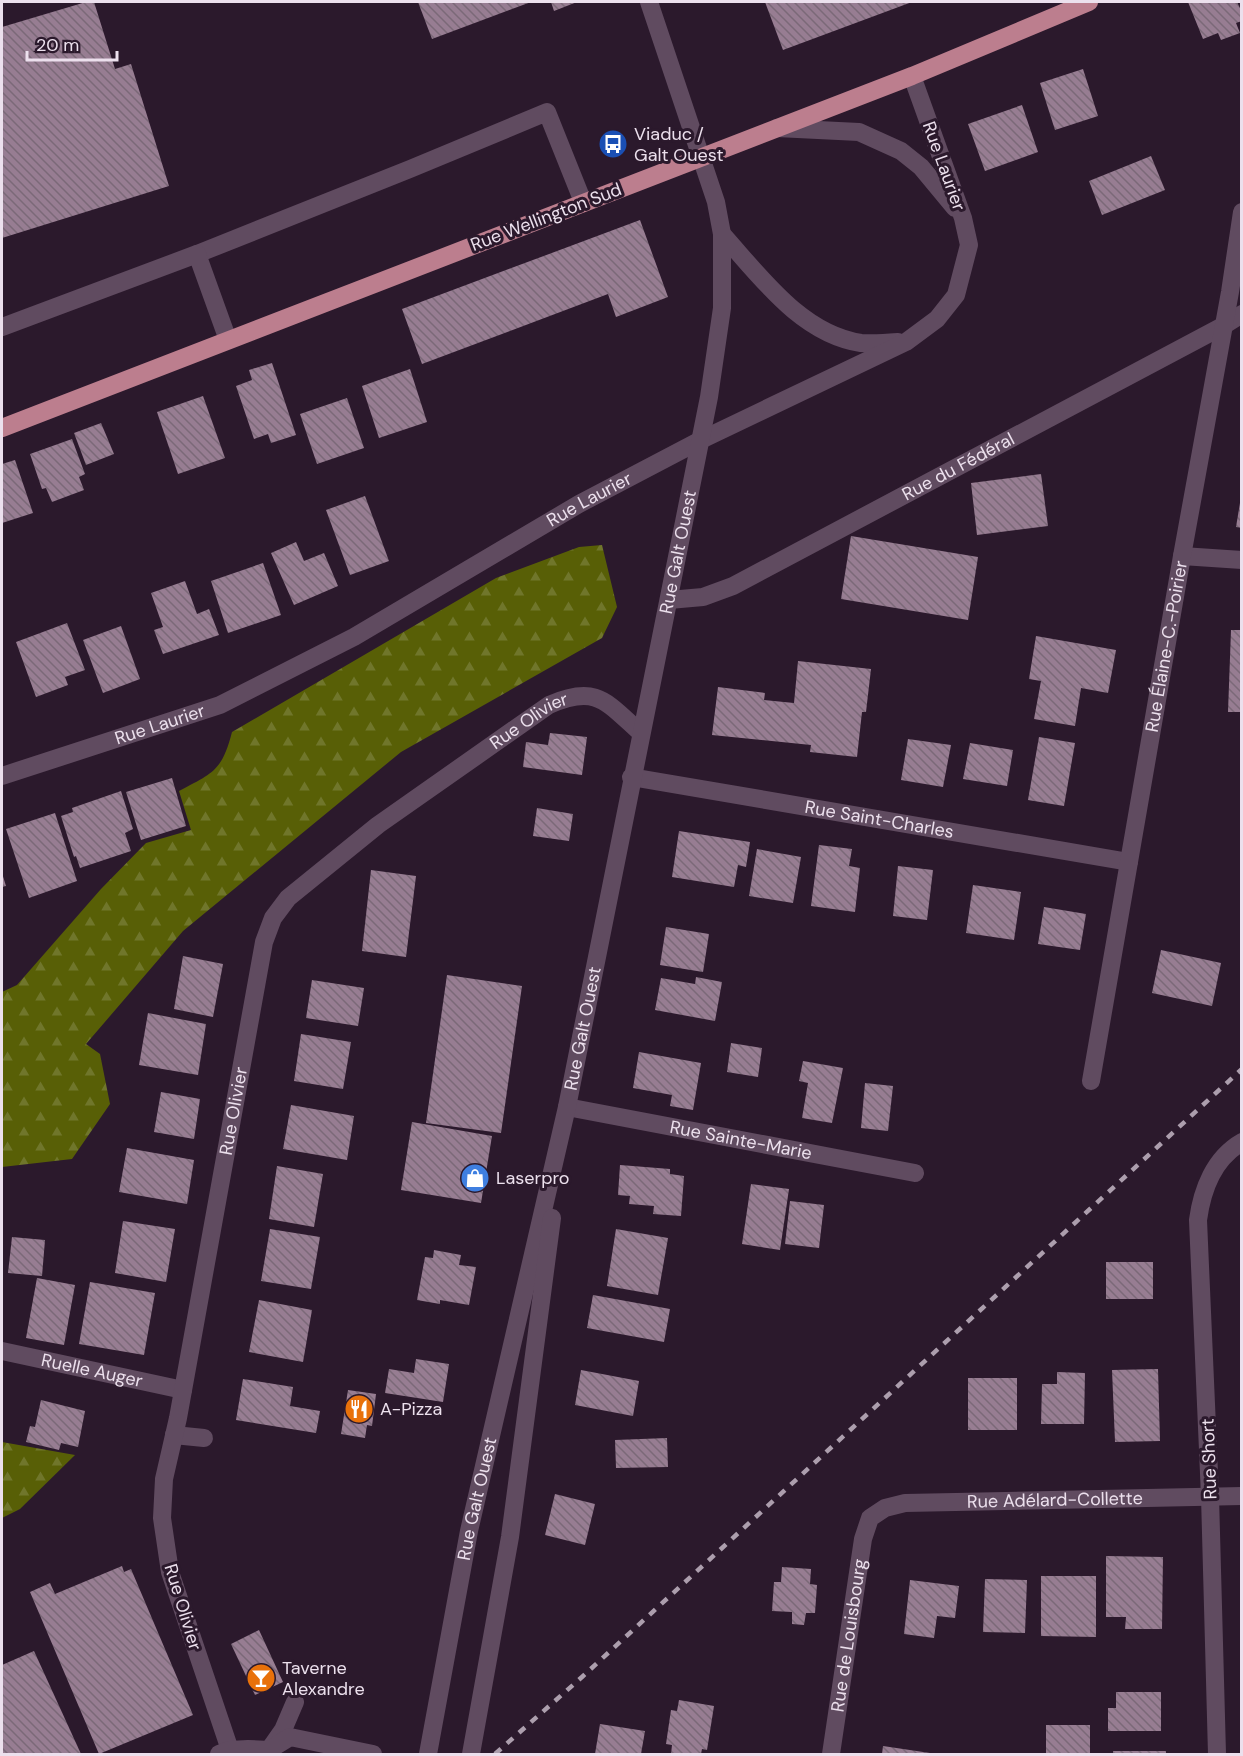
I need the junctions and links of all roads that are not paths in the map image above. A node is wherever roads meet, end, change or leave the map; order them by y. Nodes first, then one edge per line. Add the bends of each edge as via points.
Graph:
1 (650, 2) edge
2 (1089, 2) edge
3 (912, 76) junction
4 (775, 128) junction
5 (584, 202) junction
6 (1242, 213) edge
7 (963, 219) junction
8 (722, 234) junction
9 (196, 254) junction
10 (1242, 314) edge
11 (1223, 326) junction
12 (2, 327) edge
13 (228, 340) junction
14 (906, 342) junction
15 (2, 428) edge
16 (700, 440) junction
17 (1182, 556) junction
18 (1242, 560) edge
19 (669, 600) junction
20 (641, 733) junction
21 (2, 776) edge
22 (631, 777) junction
23 (1129, 862) junction
24 (1091, 1081) dead end
25 (567, 1107) junction
26 (1242, 1142) edge
27 (915, 1173) dead end
28 (2, 1351) edge
29 (183, 1390) junction
30 (174, 1435) junction
31 (204, 1438) dead end
32 (1210, 1496) junction
33 (1242, 1496) edge
34 (870, 1518) joint
35 (295, 1702) dead end
36 (270, 1752) edge
37 (224, 1753) edge
38 (373, 1755) edge
39 (428, 1755) edge
40 (471, 1755) edge
41 (831, 1755) edge
42 (1217, 1755) edge

1 - 8 street, Rue Galt Ouest via 716,202
2 - 3 main road, Rue Wellington Sud
3 - 4 main road, Rue Wellington Sud
3 - 7 street, Rue Laurier
4 - 5 main road, Rue Wellington Sud
4 - 7 street via 859,132 901,151 921,167
5 - 9 street via 547,112
5 - 13 main road, Rue Wellington Sud
6 - 11 street, Rue Élaine-C.-Poirier
7 - 14 street, Rue Laurier via 969,245 956,295 938,319
8 - 14 street via 780,300 807,320 836,336 862,343
8 - 16 street, Rue Galt Ouest via 722,308
9 - 12 street
9 - 13 street
10 - 11 street, Rue du Fédéral
11 - 17 street, Rue Élaine-C.-Poirier
11 - 19 street, Rue du Fédéral via 733,586 703,597
13 - 15 main road, Rue Wellington Sud
14 - 16 street, Rue Laurier
16 - 19 street, Rue Galt Ouest
16 - 21 street, Rue Laurier via 579,504 354,637 220,705
17 - 18 street
17 - 23 street, Rue Élaine-C.-Poirier
19 - 20 street, Rue Galt Ouest
20 - 22 street, Rue Galt Ouest
20 - 29 street, Rue Olivier via 607,703 589,695 570,696 549,705 378,825 288,898 273,918 264,942
22 - 23 street, Rue Saint-Charles
22 - 25 street, Rue Galt Ouest
23 - 24 street, Rue Élaine-C.-Poirier
25 - 27 street, Rue Sainte-Marie
25 - 39 street, Rue Galt Ouest via 469,1531
25 - 40 street, Rue Galt Ouest via 510,1538
26 - 32 street, Rue Short via 1216,1167 1201,1198 1198,1220
28 - 29 street, Ruelle Auger
29 - 30 street, Rue Olivier
30 - 31 street
30 - 37 street, Rue Olivier via 164,1479 162,1518 170,1572
32 - 33 street, Rue Adélard-Collette
32 - 34 street, Rue Adélard-Collette via 905,1503
32 - 42 street, Rue Short
34 - 41 street, Rue de Louisbourg via 863,1539
35 - 36 street
36 - 37 street via 248,1749
36 - 38 street via 290,1737

